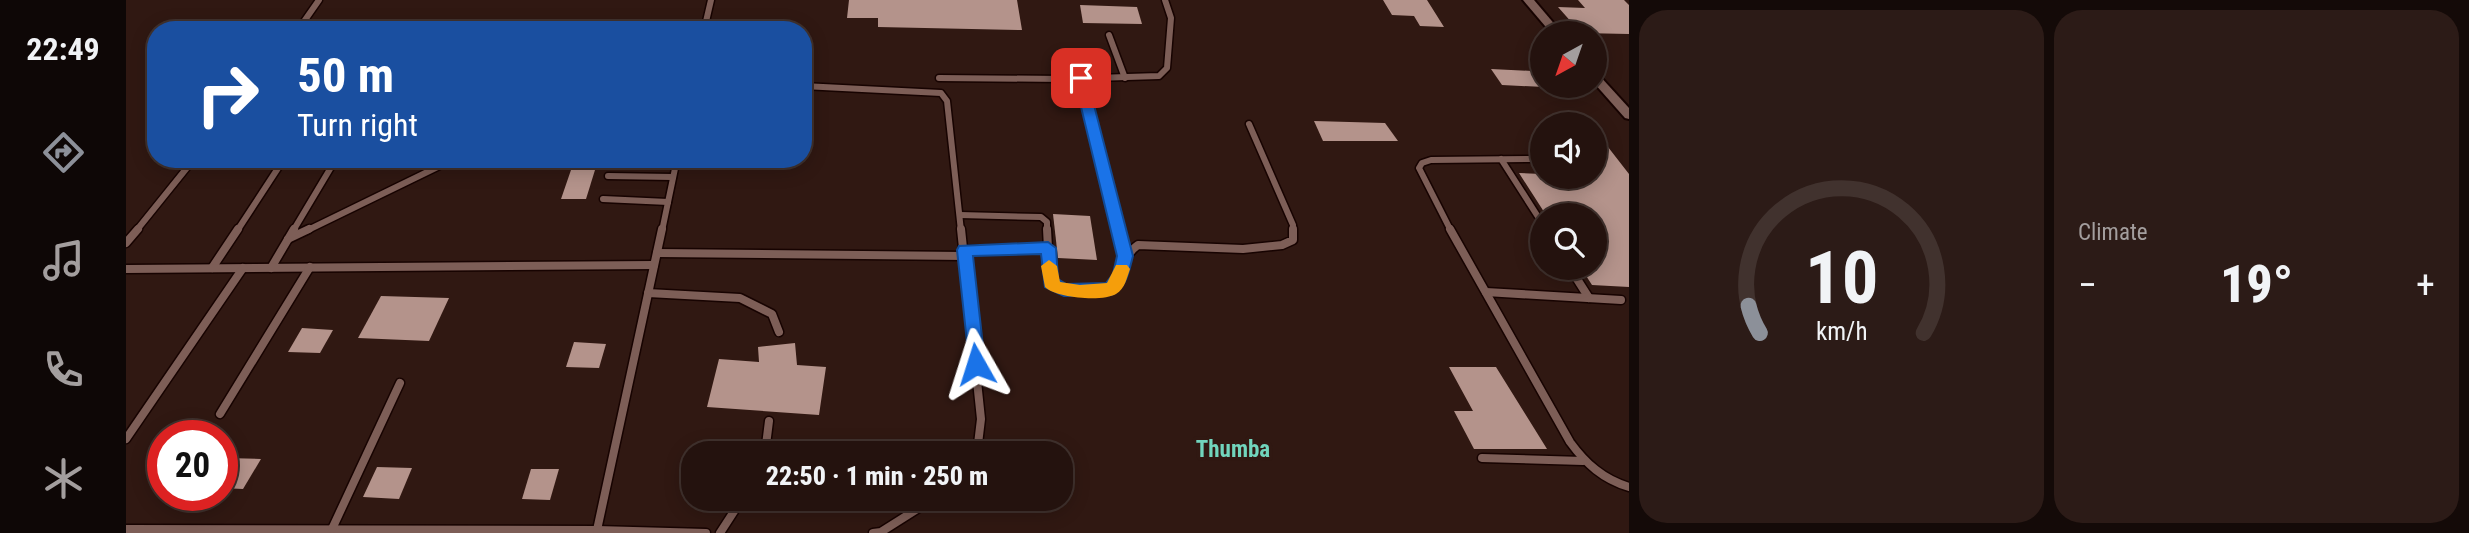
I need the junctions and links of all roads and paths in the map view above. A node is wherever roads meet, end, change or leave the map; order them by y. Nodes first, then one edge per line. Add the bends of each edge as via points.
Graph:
1 (318, 0) edge
2 (711, 0) edge
3 (1165, 0) edge
4 (1528, 0) edge
5 (304, 21) edge
6 (706, 21) edge
7 (1546, 21) edge
8 (1109, 35) dead end
9 (939, 78) dead end
10 (1081, 78) junction
11 (1125, 78) junction
12 (812, 86) edge
13 (1607, 90) edge
14 (1629, 115) edge
15 (1249, 124) dead end
16 (1501, 159) junction
17 (1530, 159) edge
18 (187, 168) edge
19 (278, 168) edge
20 (331, 168) edge
21 (435, 168) edge
22 (675, 168) edge
23 (608, 176) dead end
24 (673, 177) junction
25 (603, 199) dead end
26 (668, 202) junction
27 (1530, 204) edge
28 (960, 215) junction
29 (288, 239) junction
30 (126, 243) edge
31 (1048, 248) junction
32 (657, 253) junction
33 (965, 253) junction
34 (1125, 256) junction
35 (654, 265) junction
36 (310, 267) junction
37 (212, 268) junction
38 (243, 268) junction
39 (271, 268) junction
40 (126, 269) edge
41 (1578, 280) edge
42 (1486, 292) junction
43 (648, 293) junction
44 (1589, 298) junction
45 (1621, 300) dead end
46 (779, 332) dead end
47 (400, 383) dead end
48 (220, 414) dead end
49 (768, 421) dead end
50 (126, 439) edge
51 (766, 441) edge
52 (978, 441) edge
53 (1482, 458) dead end
54 (1583, 461) junction
55 (1629, 487) edge
56 (734, 511) edge
57 (915, 511) edge
58 (126, 529) edge
59 (332, 529) junction
60 (597, 530) junction
61 (535, 531) edge
62 (706, 533) edge
63 (720, 533) edge
64 (873, 533) edge

1 - 5 lane
2 - 6 lane
3 - 11 lane via 1171,18 1167,68 1158,76
4 - 7 street
8 - 11 lane
9 - 10 lane
10 - 11 lane
10 - 34 lane
12 - 28 lane via 941,93 947,101
13 - 14 street
15 - 34 lane via 1293,225 1293,240 1264,248 1138,245
16 - 17 lane
16 - 27 lane
16 - 42 lane via 1431,160 1419,168
18 - 30 lane
19 - 37 lane
20 - 29 lane
21 - 29 lane
22 - 24 lane
23 - 24 lane
24 - 26 lane
25 - 26 lane
26 - 32 lane
28 - 31 lane via 1041,217 1047,222
28 - 33 lane
29 - 39 lane
31 - 33 lane
31 - 34 lane via 1051,282 1064,290 1111,289
32 - 33 lane
32 - 35 lane
33 - 52 lane via 981,419
35 - 36 lane
35 - 43 lane
36 - 39 lane
36 - 48 lane
37 - 38 lane
37 - 40 lane
38 - 39 lane
38 - 50 lane
41 - 44 lane
42 - 44 lane
42 - 54 lane
43 - 46 lane via 740,298 772,314
43 - 60 lane
44 - 45 lane
47 - 59 lane
49 - 51 lane
53 - 54 lane
54 - 55 lane via 1597,474
56 - 63 lane
57 - 64 lane
58 - 59 lane
59 - 61 lane
60 - 61 lane
60 - 62 lane

